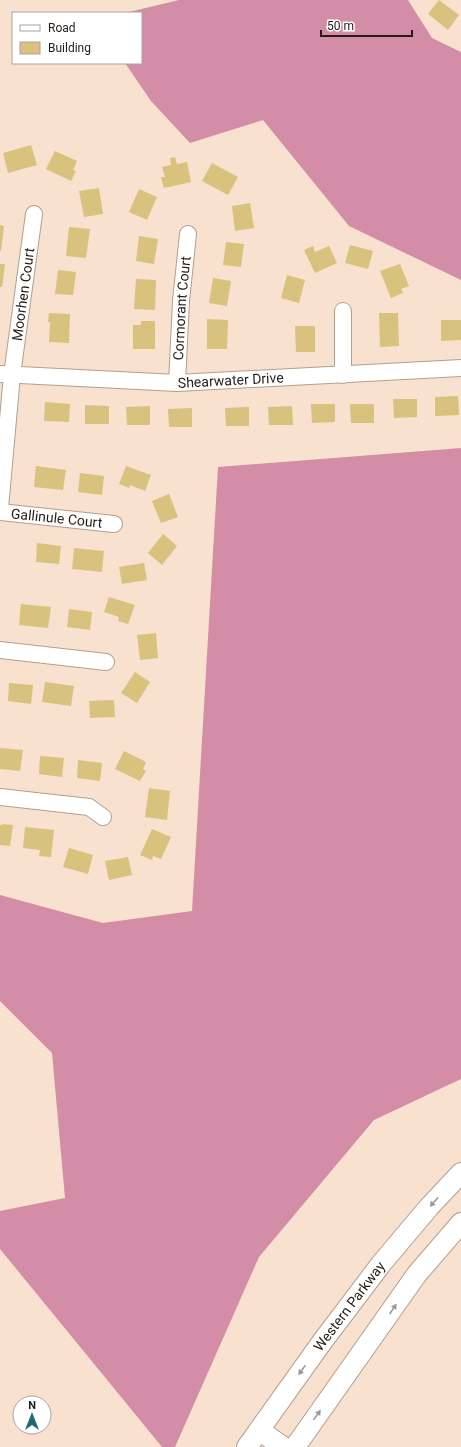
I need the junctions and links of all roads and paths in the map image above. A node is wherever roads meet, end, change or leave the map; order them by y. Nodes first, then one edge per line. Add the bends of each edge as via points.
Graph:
1 (34, 214) dead end
2 (188, 234) dead end
3 (343, 311) dead end
4 (461, 368) edge
5 (6, 374) edge
6 (342, 375) junction
7 (177, 383) junction
8 (0, 508) edge
9 (0, 512) edge
10 (114, 524) dead end
11 (0, 650) edge
12 (106, 662) dead end
13 (0, 796) edge
14 (103, 817) dead end
15 (461, 1173) edge
16 (461, 1223) edge
17 (259, 1430) junction
18 (247, 1447) edge
19 (283, 1447) edge
20 (295, 1447) edge

1 - 5 street, Moorhen Court
2 - 7 street, Cormorant Court via 181,301
3 - 6 street
4 - 6 street, Shearwater Drive
5 - 7 street, Shearwater Drive
5 - 8 street, Moorhen Court
6 - 7 street, Shearwater Drive
9 - 10 street, Gallinule Court
11 - 12 street
13 - 14 street via 89,807
15 -> 17 main road, Western Parkway via 381,1264
20 -> 16 main road via 417,1274
17 - 18 main road, Western Parkway
17 - 19 main road

